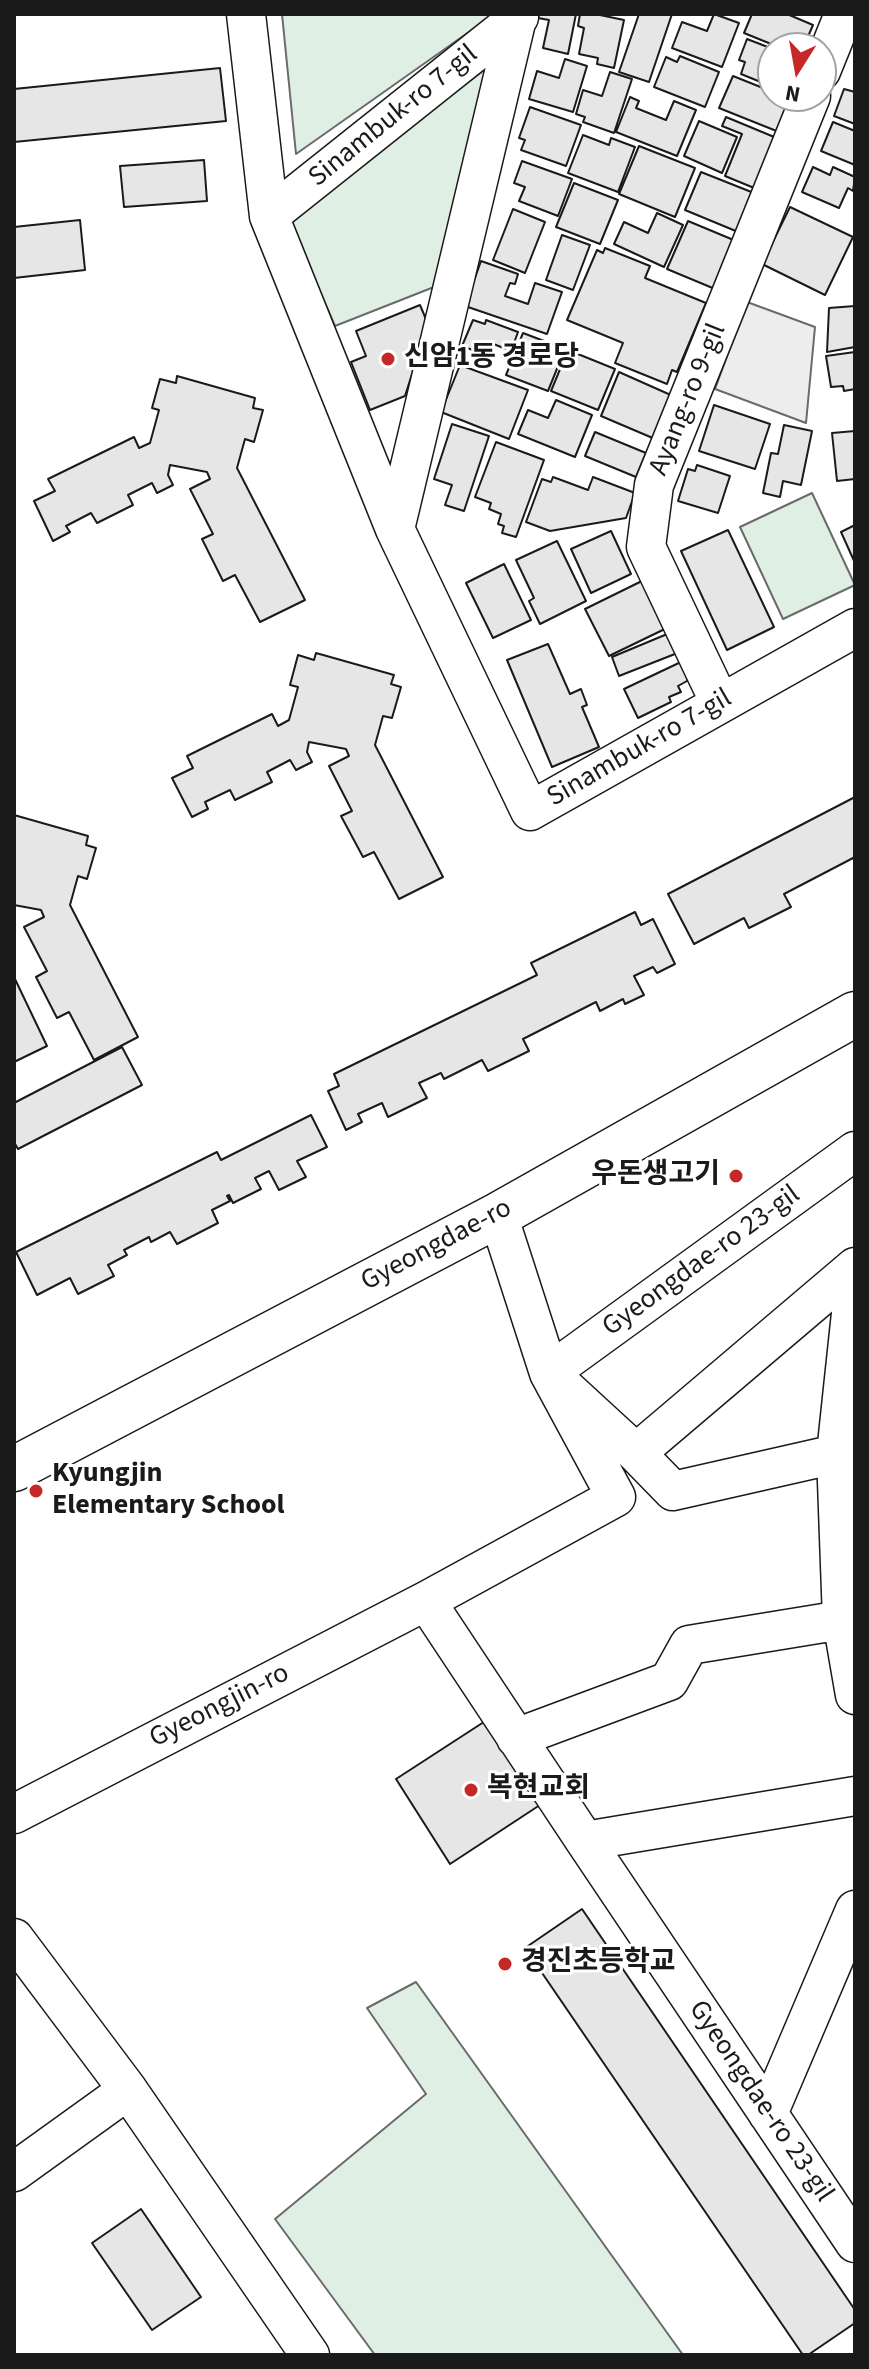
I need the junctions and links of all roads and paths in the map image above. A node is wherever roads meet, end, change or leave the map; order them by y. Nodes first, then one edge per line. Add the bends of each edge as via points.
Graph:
1 (246, 14) edge
2 (844, 14) edge
3 (519, 16) edge
4 (837, 54) edge
5 (805, 112) edge
6 (269, 216) junction
7 (395, 529) junction
8 (855, 628) edge
9 (720, 703) junction
10 (855, 1014) edge
11 (855, 1151) edge
12 (498, 1215) junction
13 (855, 1267) edge
14 (855, 1276) edge
15 (549, 1373) junction
16 (636, 1453) junction
17 (836, 1454) junction
18 (14, 1469) edge
19 (426, 1601) junction
20 (842, 1620) junction
21 (855, 1695) edge
22 (516, 1738) junction
23 (855, 1796) edge
24 (14, 1814) edge
25 (585, 1841) junction
26 (851, 1930) edge
27 (14, 1938) edge
28 (128, 2090) junction
29 (768, 2114) junction
30 (14, 2172) edge
31 (855, 2243) edge
32 (310, 2355) edge

1 - 6 street, Sinambuk-ro 7-gil
2 - 4 street
3 - 6 street, Sinambuk-ro 7-gil
3 - 7 street, Sinambuk-ro 7-gil
5 - 9 street, Ayang-ro 9-gil via 654,485 646,547
6 - 7 street, Sinambuk-ro 7-gil
7 - 9 street, Sinambuk-ro 7-gil via 530,811
8 - 9 street, Sinambuk-ro 7-gil
10 - 12 main road, Gyeongdae-ro
11 - 15 street, Gyeongdae-ro 23-gil
12 - 15 street
12 - 18 main road, Gyeongdae-ro
13 - 16 street
14 - 17 street
15 - 16 street
15 - 19 street via 616,1497
16 - 17 street via 673,1491
17 - 20 street
19 - 22 street, Gyeongdae-ro 23-gil
19 - 24 street, Gyeongjin-ro
20 - 21 street
20 - 22 street via 689,1645 669,1681
22 - 25 street, Gyeongdae-ro 23-gil
23 - 25 street
25 - 29 street, Gyeongdae-ro 23-gil
26 - 29 street
27 - 28 street
28 - 30 street
28 - 32 street
29 - 31 street, Gyeongdae-ro 23-gil

